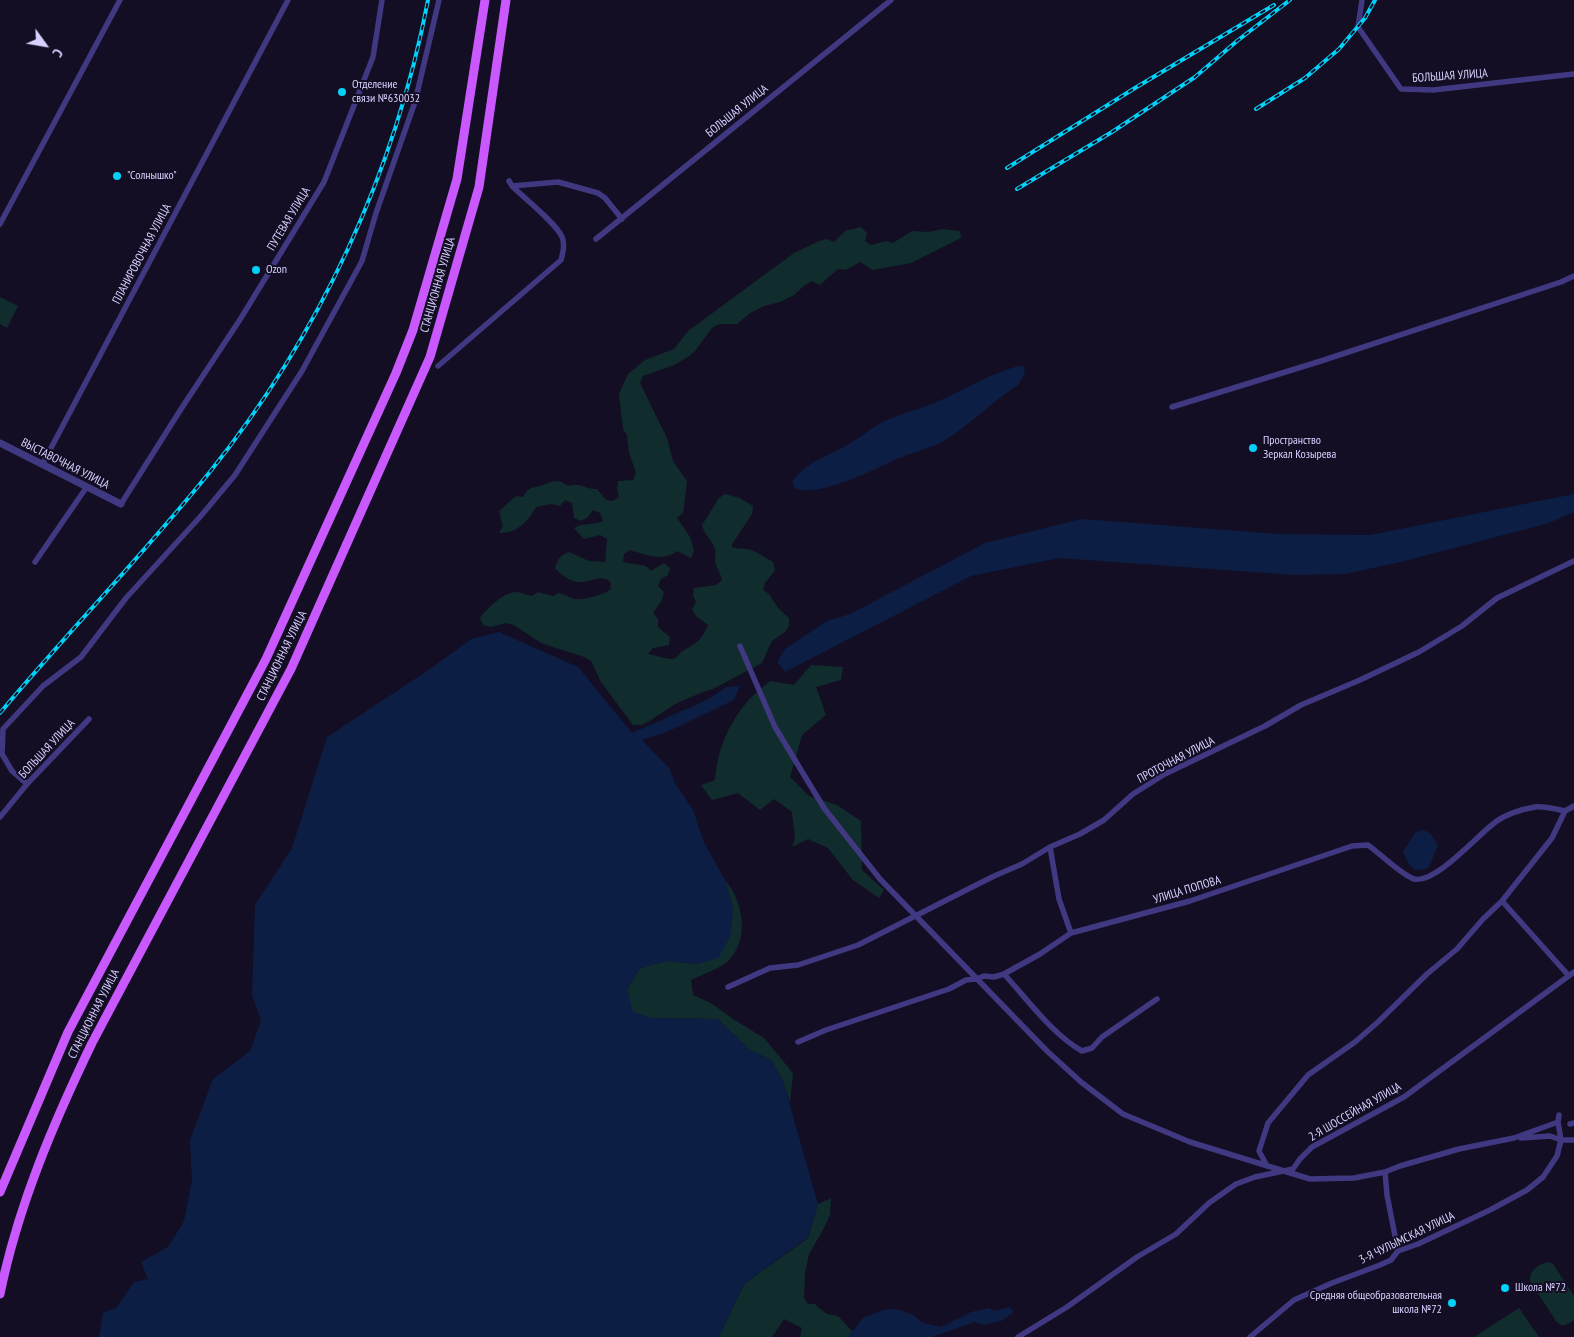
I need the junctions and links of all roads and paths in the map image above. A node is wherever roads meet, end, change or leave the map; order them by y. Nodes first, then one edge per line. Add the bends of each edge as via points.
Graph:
1 (120, 0) edge
2 (288, 0) edge
3 (382, 0) edge
4 (439, 0) edge
5 (485, 0) edge
6 (506, 0) edge
7 (891, 0) edge
8 (1362, 0) edge
9 (1574, 74) edge
10 (622, 219) junction
11 (0, 224) edge
12 (596, 240) dead end
13 (1574, 276) edge
14 (438, 366) dead end
15 (1172, 407) dead end
16 (0, 443) edge
17 (42, 465) junction
18 (86, 488) junction
19 (121, 504) joint
20 (34, 562) dead end
21 (1574, 562) edge
22 (740, 646) dead end
23 (89, 719) dead end
24 (27, 784) junction
25 (1574, 806) edge
26 (1565, 811) junction
27 (0, 816) edge
28 (1050, 847) junction
29 (1502, 901) junction
30 (915, 916) junction
31 (1072, 933) junction
32 (1004, 974) junction
33 (1571, 974) edge
34 (976, 979) junction
35 (728, 987) dead end
36 (1157, 999) dead end
37 (798, 1042) dead end
38 (1514, 1138) junction
39 (1561, 1140) junction
40 (1574, 1140) edge
41 (1267, 1166) junction
42 (1285, 1171) junction
43 (1384, 1172) junction
44 (0, 1192) edge
45 (1398, 1251) junction
46 (0, 1294) edge
47 (1018, 1337) edge
48 (1250, 1337) edge

1 - 11 street
2 - 17 street, ПЛАНИРОВОЧНАЯ УЛИЦА
3 - 19 street, ПУТЕВАЯ УЛИЦА via 373,57 324,182
4 - 24 street via 416,102 362,261 302,371 235,474 200,518 126,598 81,657 43,686 3,728 2,754 12,771
5 - 44 main road, СТАНЦИОННАЯ УЛИЦА via 457,179 405,352 266,659 68,1032
6 - 46 main road, СТАНЦИОННАЯ УЛИЦА via 479,188 430,357 291,668 77,1074 27,1193
7 - 10 street, БОЛЬШАЯ УЛИЦА
8 - 9 street, БОЛЬШАЯ УЛИЦА via 1358,26 1401,89 1433,90
10 - 12 street, БОЛЬШАЯ УЛИЦА
10 - 14 street via 598,193 558,182 511,184 563,237 561,260
13 - 15 street
16 - 17 street, ВЫСТАВОЧНАЯ УЛИЦА
17 - 18 street, ВЫСТАВОЧНАЯ УЛИЦА
18 - 19 street, ВЫСТАВОЧНАЯ УЛИЦА
18 - 20 street
21 - 28 street, ПРОТОЧНАЯ УЛИЦА via 1497,598 1462,626 1419,652 1301,705 1266,726 1165,774 1133,794 1104,820
22 - 30 street via 775,727 824,808 880,879
23 - 24 street, БОЛЬШАЯ УЛИЦА
24 - 27 street, БОЛЬШАЯ УЛИЦА
25 - 26 street
26 - 29 street via 1552,838
26 - 31 street, УЛИЦА ПОПОВА via 1537,807 1494,823 1432,876 1422,880 1404,875 1368,845 1352,846 1190,901
28 - 30 street, ПРОТОЧНАЯ УЛИЦА
28 - 31 street via 1059,899
29 - 33 street
29 - 41 street via 1457,949 1378,1022 1308,1074 1268,1123 1260,1150
30 - 34 street
30 - 35 street, ПРОТОЧНАЯ УЛИЦА via 858,945 798,966 770,968
31 - 32 street, УЛИЦА ПОПОВА
32 - 34 street, УЛИЦА ПОПОВА
32 - 36 street via 1072,1046 1082,1051 1092,1048 1102,1037
33 - 42 street, 2-Я ШОССЕЙНАЯ УЛИЦА via 1404,1097 1312,1148 1293,1170
34 - 37 street, УЛИЦА ПОПОВА
34 - 41 street via 1047,1051 1123,1114 1190,1142
38 - 39 street via 1550,1136
38 - 39 street via 1559,1119
38 - 43 street via 1459,1149
39 - 40 street
39 - 45 street, 3-Я ЧУЛЫМСКАЯ УЛИЦА via 1557,1156 1543,1177 1527,1190
41 - 42 street
42 - 43 street via 1310,1179 1354,1178
42 - 47 street, 2-Я ШОССЕЙНАЯ УЛИЦА via 1236,1184 1209,1203 1176,1234
43 - 45 street
45 - 48 street, 3-Я ЧУЛЫМСКАЯ УЛИЦА via 1391,1260 1294,1300

